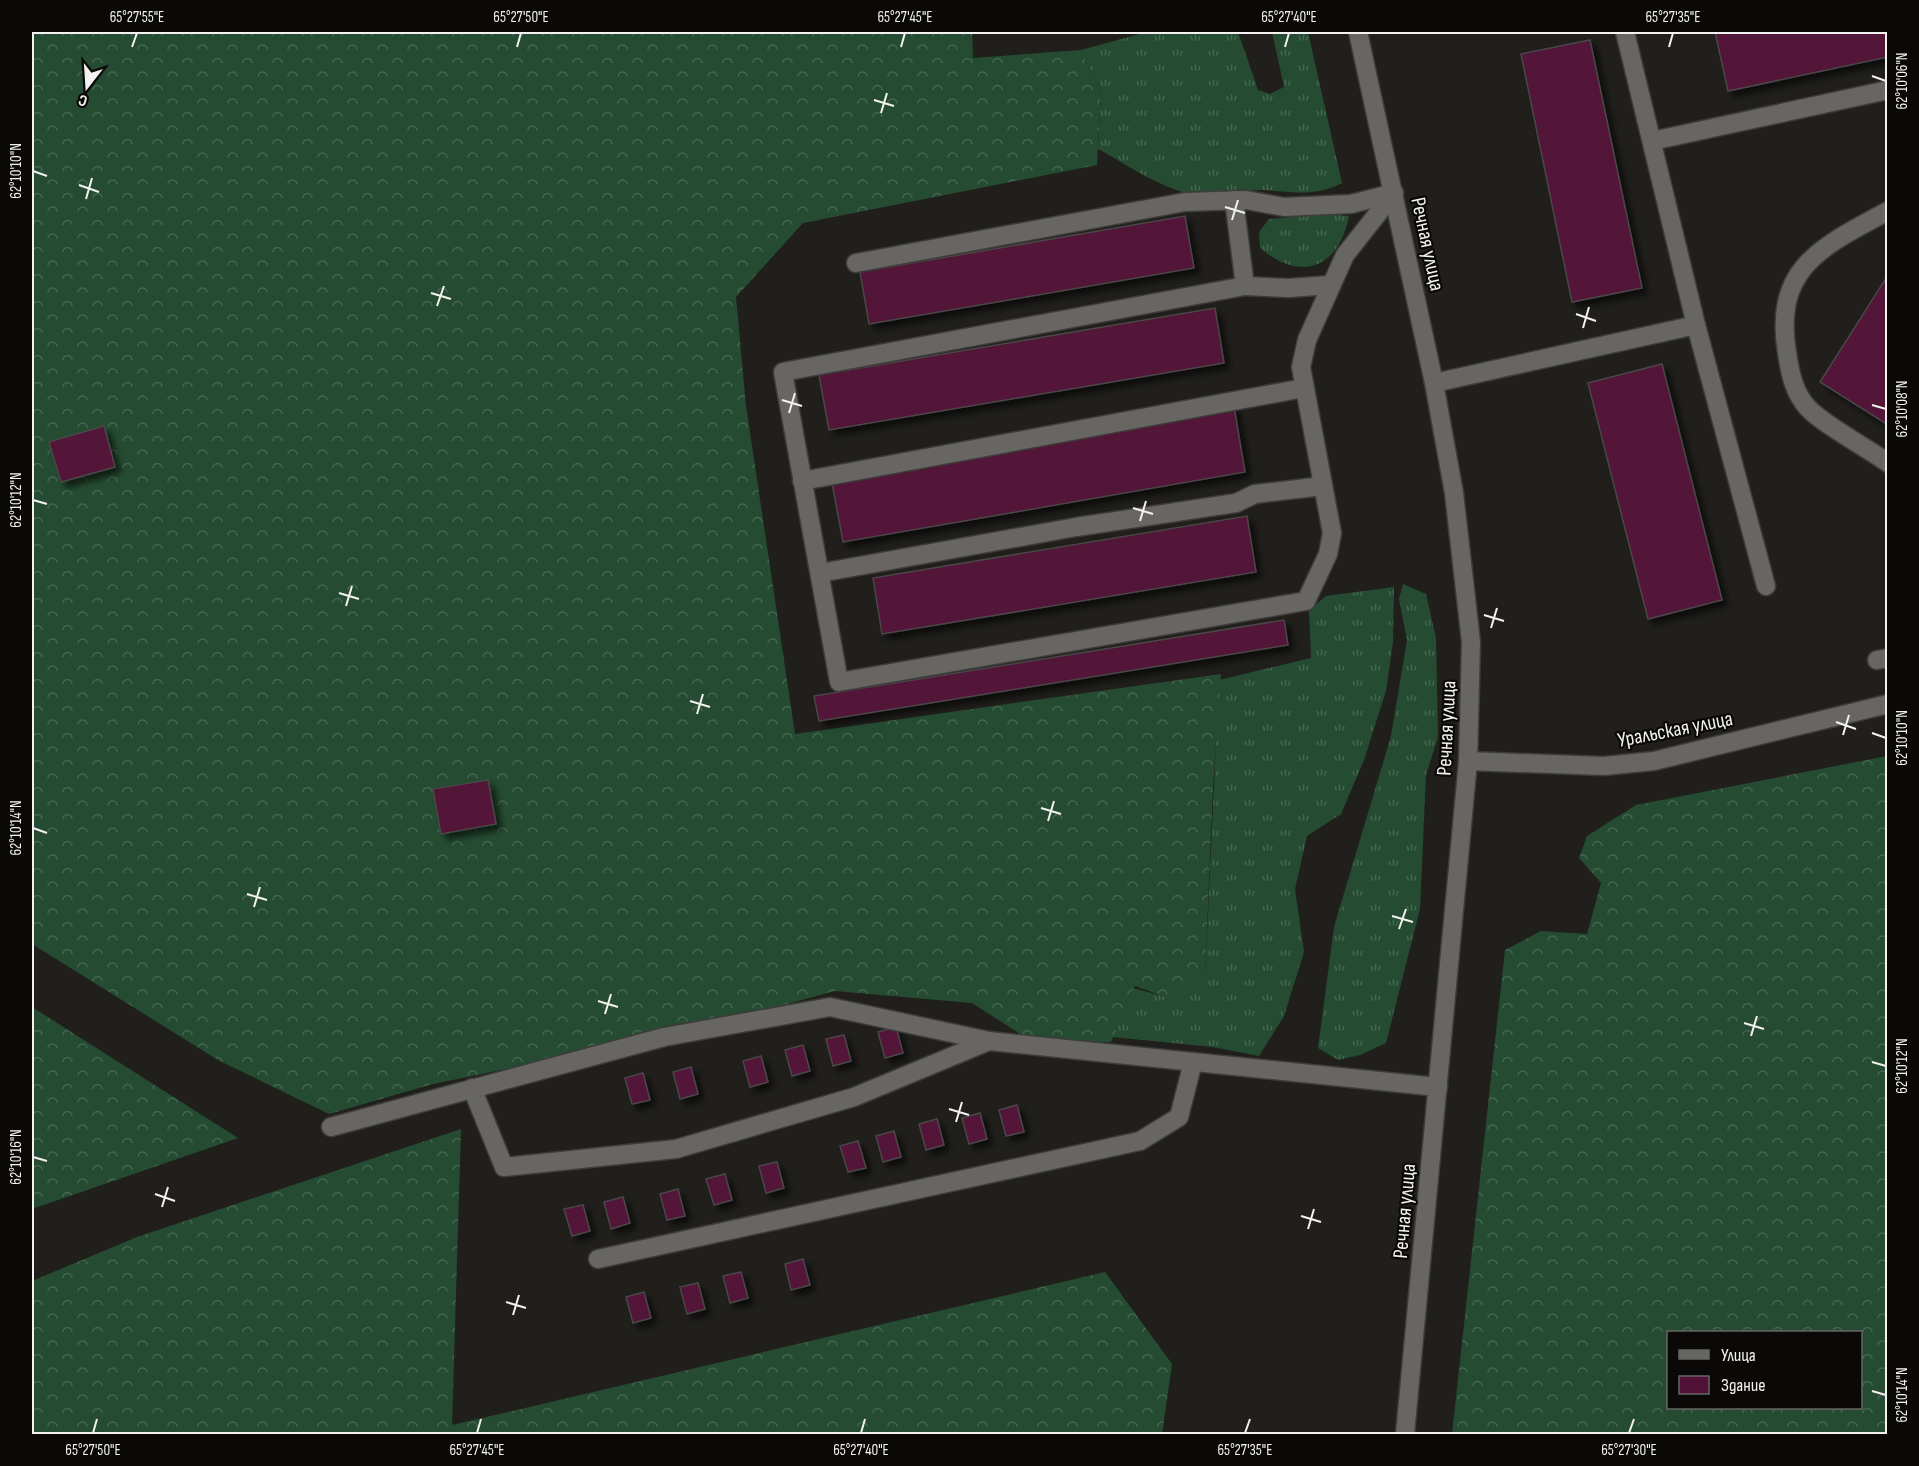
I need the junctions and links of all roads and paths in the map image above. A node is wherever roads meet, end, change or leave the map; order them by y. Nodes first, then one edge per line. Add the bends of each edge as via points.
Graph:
1 (1358, 32) edge
2 (1625, 32) edge
3 (1887, 90) edge
4 (1652, 141) junction
5 (1394, 193) junction
6 (1234, 200) junction
7 (1887, 211) edge
8 (856, 263) dead end
9 (1330, 285) junction
10 (1245, 286) junction
11 (1696, 325) junction
12 (1434, 383) junction
13 (1304, 388) junction
14 (1887, 463) edge
15 (802, 481) junction
16 (1323, 486) junction
17 (820, 573) junction
18 (1766, 586) dead end
19 (1887, 704) edge
20 (1468, 760) junction
21 (989, 1041) junction
22 (1193, 1062) junction
23 (1438, 1087) junction
24 (472, 1088) junction
25 (331, 1127) dead end
26 (598, 1259) dead end
27 (1405, 1434) edge

1 - 5 street, Речная улица
2 - 4 street
3 - 4 street
4 - 11 street
5 - 6 street via 1351,204 1284,207
5 - 9 street via 1345,255
5 - 12 street, Речная улица
6 - 8 street via 1185,202
6 - 10 street
7 - 14 street via 1829,243 1795,277 1785,302 1782,326 1790,372 1808,409
9 - 10 street
9 - 13 street via 1307,340 1300,368
10 - 15 street via 783,372
11 - 12 street
11 - 18 street
12 - 20 street, Речная улица via 1455,504 1471,642
13 - 15 street
13 - 16 street
15 - 17 street
16 - 17 street via 1255,494 1236,503
16 - 17 street via 1332,532 1328,554 1306,602 839,682
19 - 20 street, Уральская улица via 1654,760 1604,766
20 - 23 street, Речная улица
21 - 22 street
21 - 24 street via 830,1007 664,1036
21 - 24 street via 854,1097 676,1149 504,1167
22 - 23 street
22 - 26 street via 1179,1117 1140,1141
23 - 27 street, Речная улица
24 - 25 street

